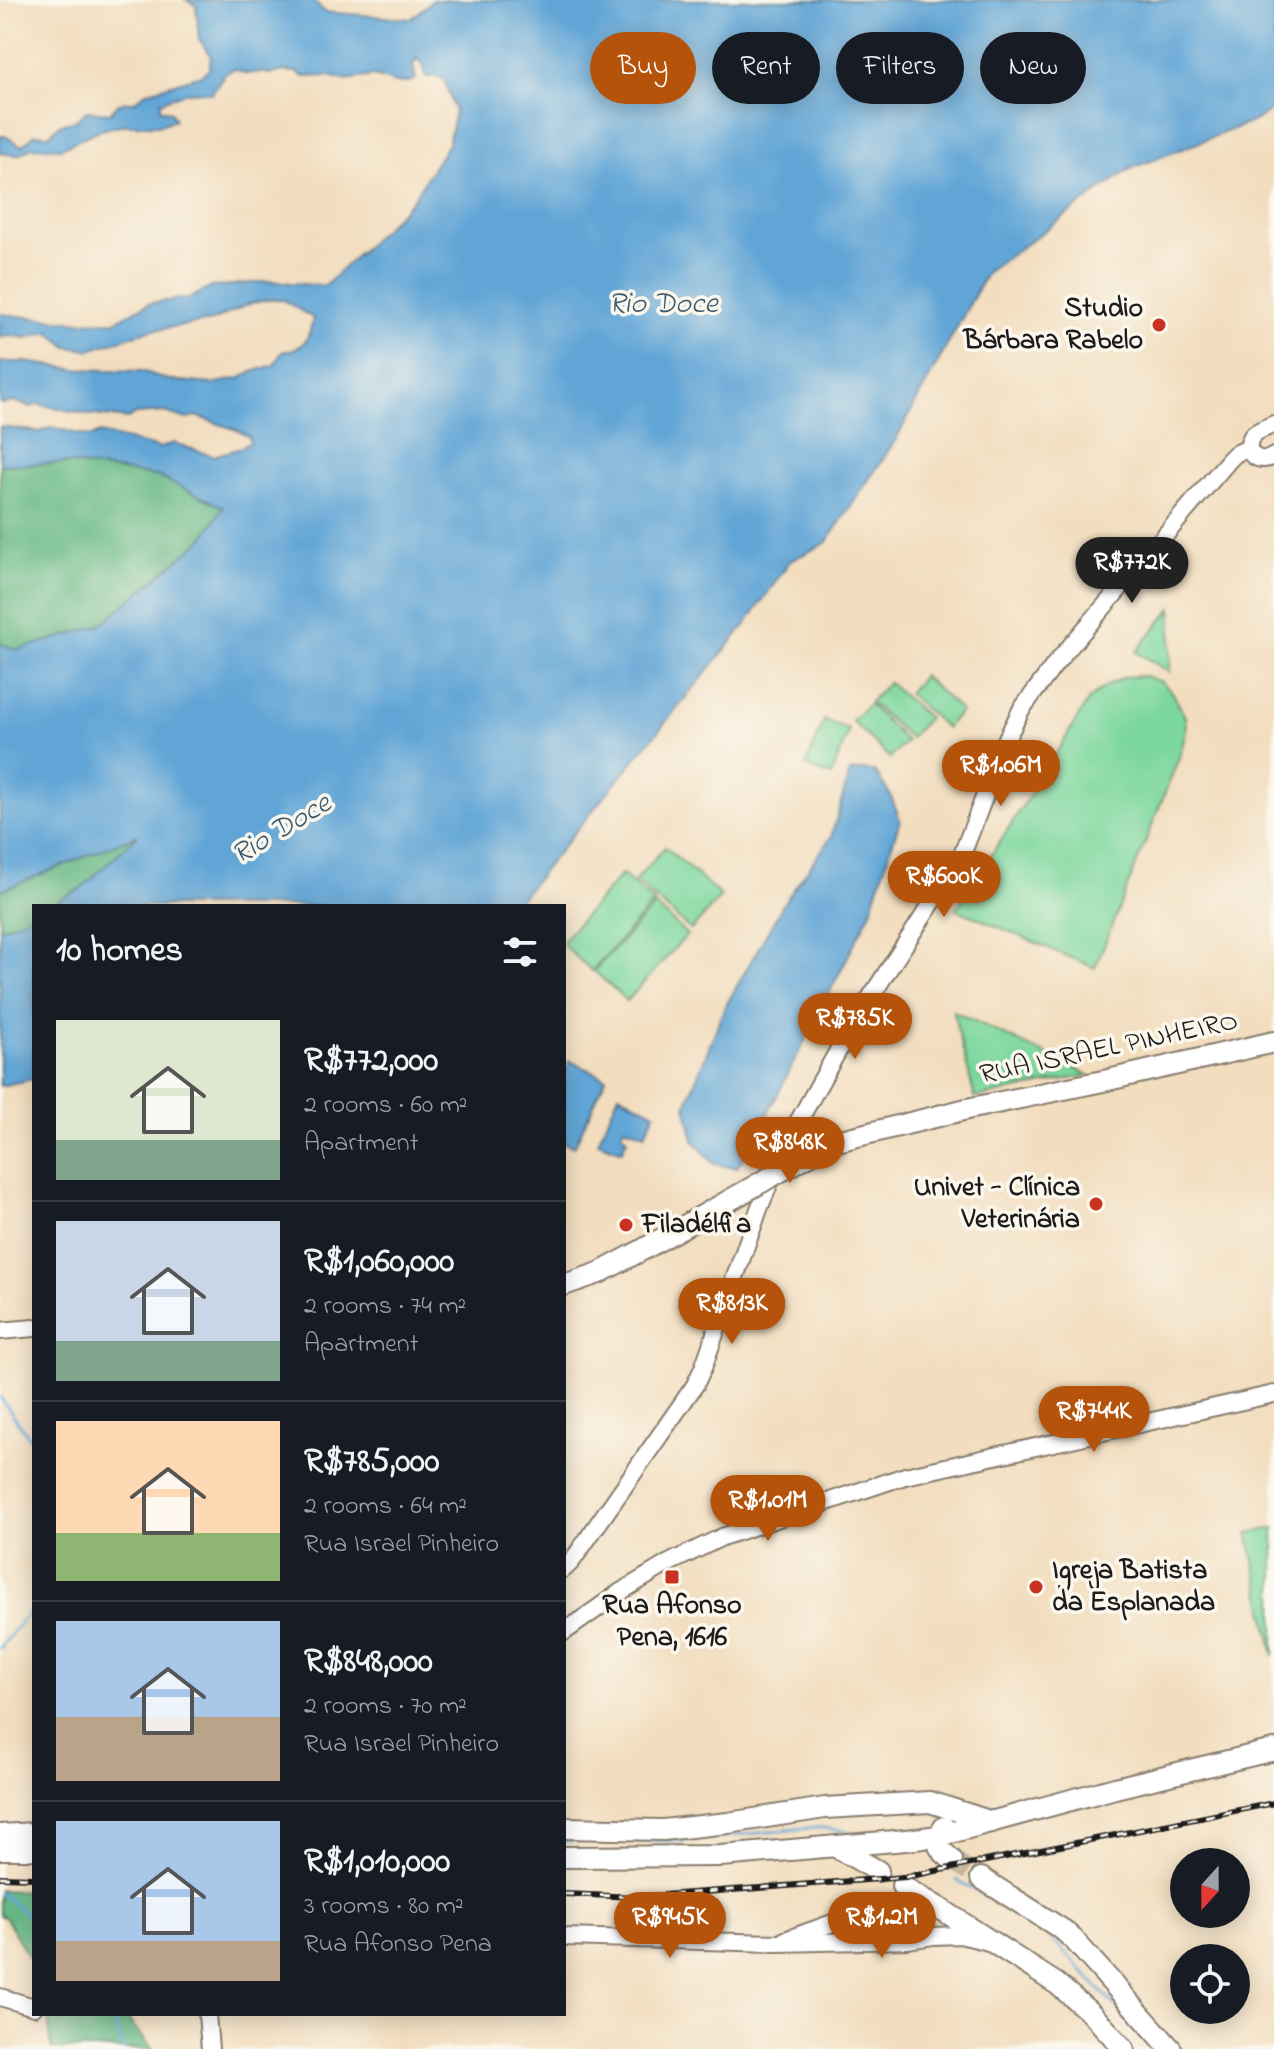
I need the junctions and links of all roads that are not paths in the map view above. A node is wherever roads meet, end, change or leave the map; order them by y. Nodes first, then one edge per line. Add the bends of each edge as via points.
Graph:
1 (1270, 429) edge
2 (1249, 448) junction
3 (1274, 456) edge
4 (1274, 1042) edge
5 (566, 1284) edge
6 (32, 1328) edge
7 (0, 1331) edge
8 (1274, 1394) edge
9 (566, 1567) edge
10 (566, 1631) edge
11 (1274, 1750) edge
12 (930, 1802) junction
13 (901, 1805) junction
14 (992, 1822) junction
15 (566, 1828) edge
16 (32, 1833) edge
17 (0, 1835) edge
18 (939, 1836) junction
19 (906, 1840) junction
20 (664, 1843) junction
21 (836, 1847) junction
22 (0, 1849) edge
23 (32, 1849) edge
24 (566, 1857) edge
25 (952, 1860) tunnel mouth
26 (878, 1871) dead end
27 (981, 1878) tunnel mouth
28 (909, 1891) joint
29 (566, 1937) edge
30 (990, 1942) junction
31 (777, 1943) junction
32 (0, 1997) edge
33 (32, 2006) edge
34 (207, 2016) edge
35 (210, 2049) edge
36 (1124, 2049) edge
37 (1171, 2049) edge

1 - 2 street via 1253,434
2 - 3 street via 1258,459
2 - 9 street via 1230,459 1021,710 960,860 853,1024 784,1147 703,1368
4 - 5 main road, RUA ISRAEL PINHEIRO, bridge via 833,1142 599,1273
6 - 7 street
8 - 10 street via 905,1476 736,1532 667,1564
11 - 14 main road
12 - 13 main road
12 - 14 main road
12 - 18 main road via 944,1815
13 - 19 main road via 895,1824
13 - 20 main road via 825,1808 728,1823
14 - 18 main road
15 - 20 main road
16 - 17 main road
18 - 19 main road
18 - 25 main road via 940,1849
19 - 21 main road
20 - 21 main road via 721,1856
20 - 24 main road
21 - 26 main road
22 - 23 main road
27 - 37 main road via 1063,1930
28 - 30 main road
28 - 31 street via 917,1910 912,1917 841,1920
29 - 31 street
30 - 31 street via 960,1935
30 - 36 main road via 1057,1984
32 - 33 street
34 - 35 street

